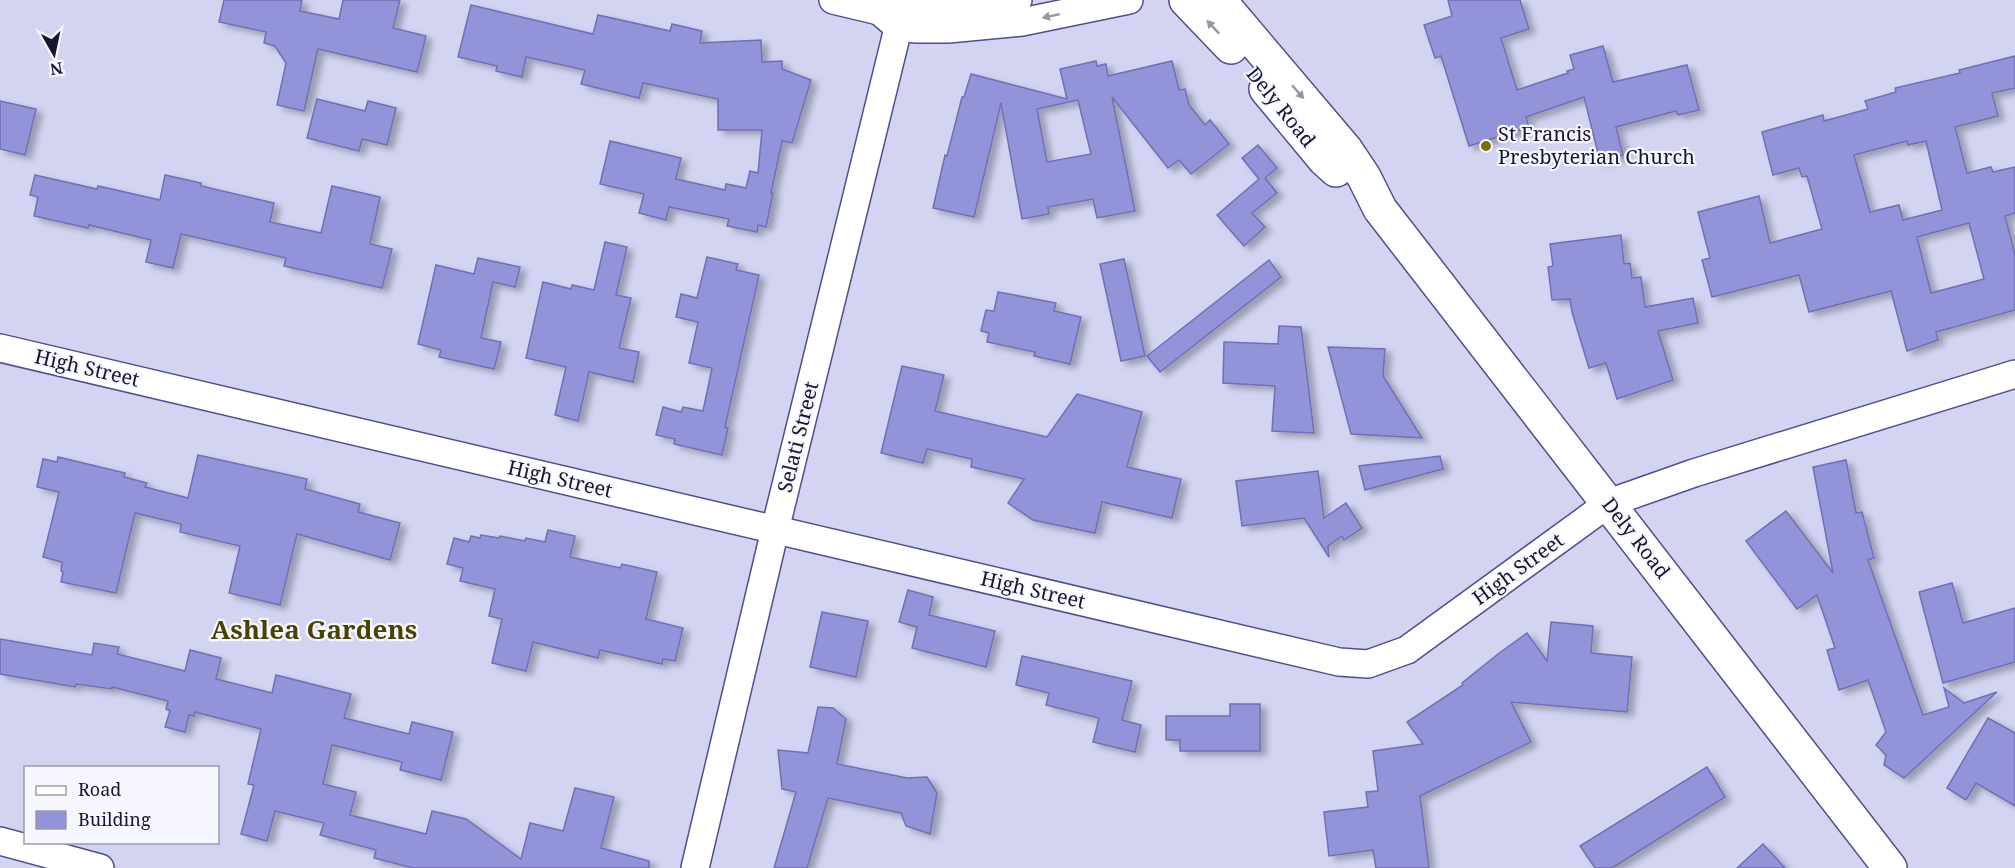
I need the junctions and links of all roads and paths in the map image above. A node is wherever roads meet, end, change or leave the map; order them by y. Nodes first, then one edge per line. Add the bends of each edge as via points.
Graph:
1 (833, 0) edge
2 (1018, 0) edge
3 (1129, 0) edge
4 (1186, 0) edge
5 (1218, 0) edge
6 (893, 15) junction
7 (1380, 209) junction
8 (0, 348) edge
9 (2015, 374) edge
10 (1609, 503) junction
11 (775, 530) junction
12 (0, 841) edge
13 (100, 868) edge
14 (695, 868) edge
15 (1890, 868) edge

1 - 6 street
2 - 6 street
3 -> 6 street via 987,26 917,29
7 -> 4 street, Dely Road via 1324,159 1241,58
5 -> 7 street, Dely Road via 1346,150
6 - 11 street, Selati Street
7 - 10 street, Dely Road
8 - 11 street, High Street
9 - 10 street, High Street
10 - 11 street, High Street via 1407,650 1368,664 1339,662
10 - 15 street, Dely Road
11 - 14 street, Selati Street
12 - 13 street

